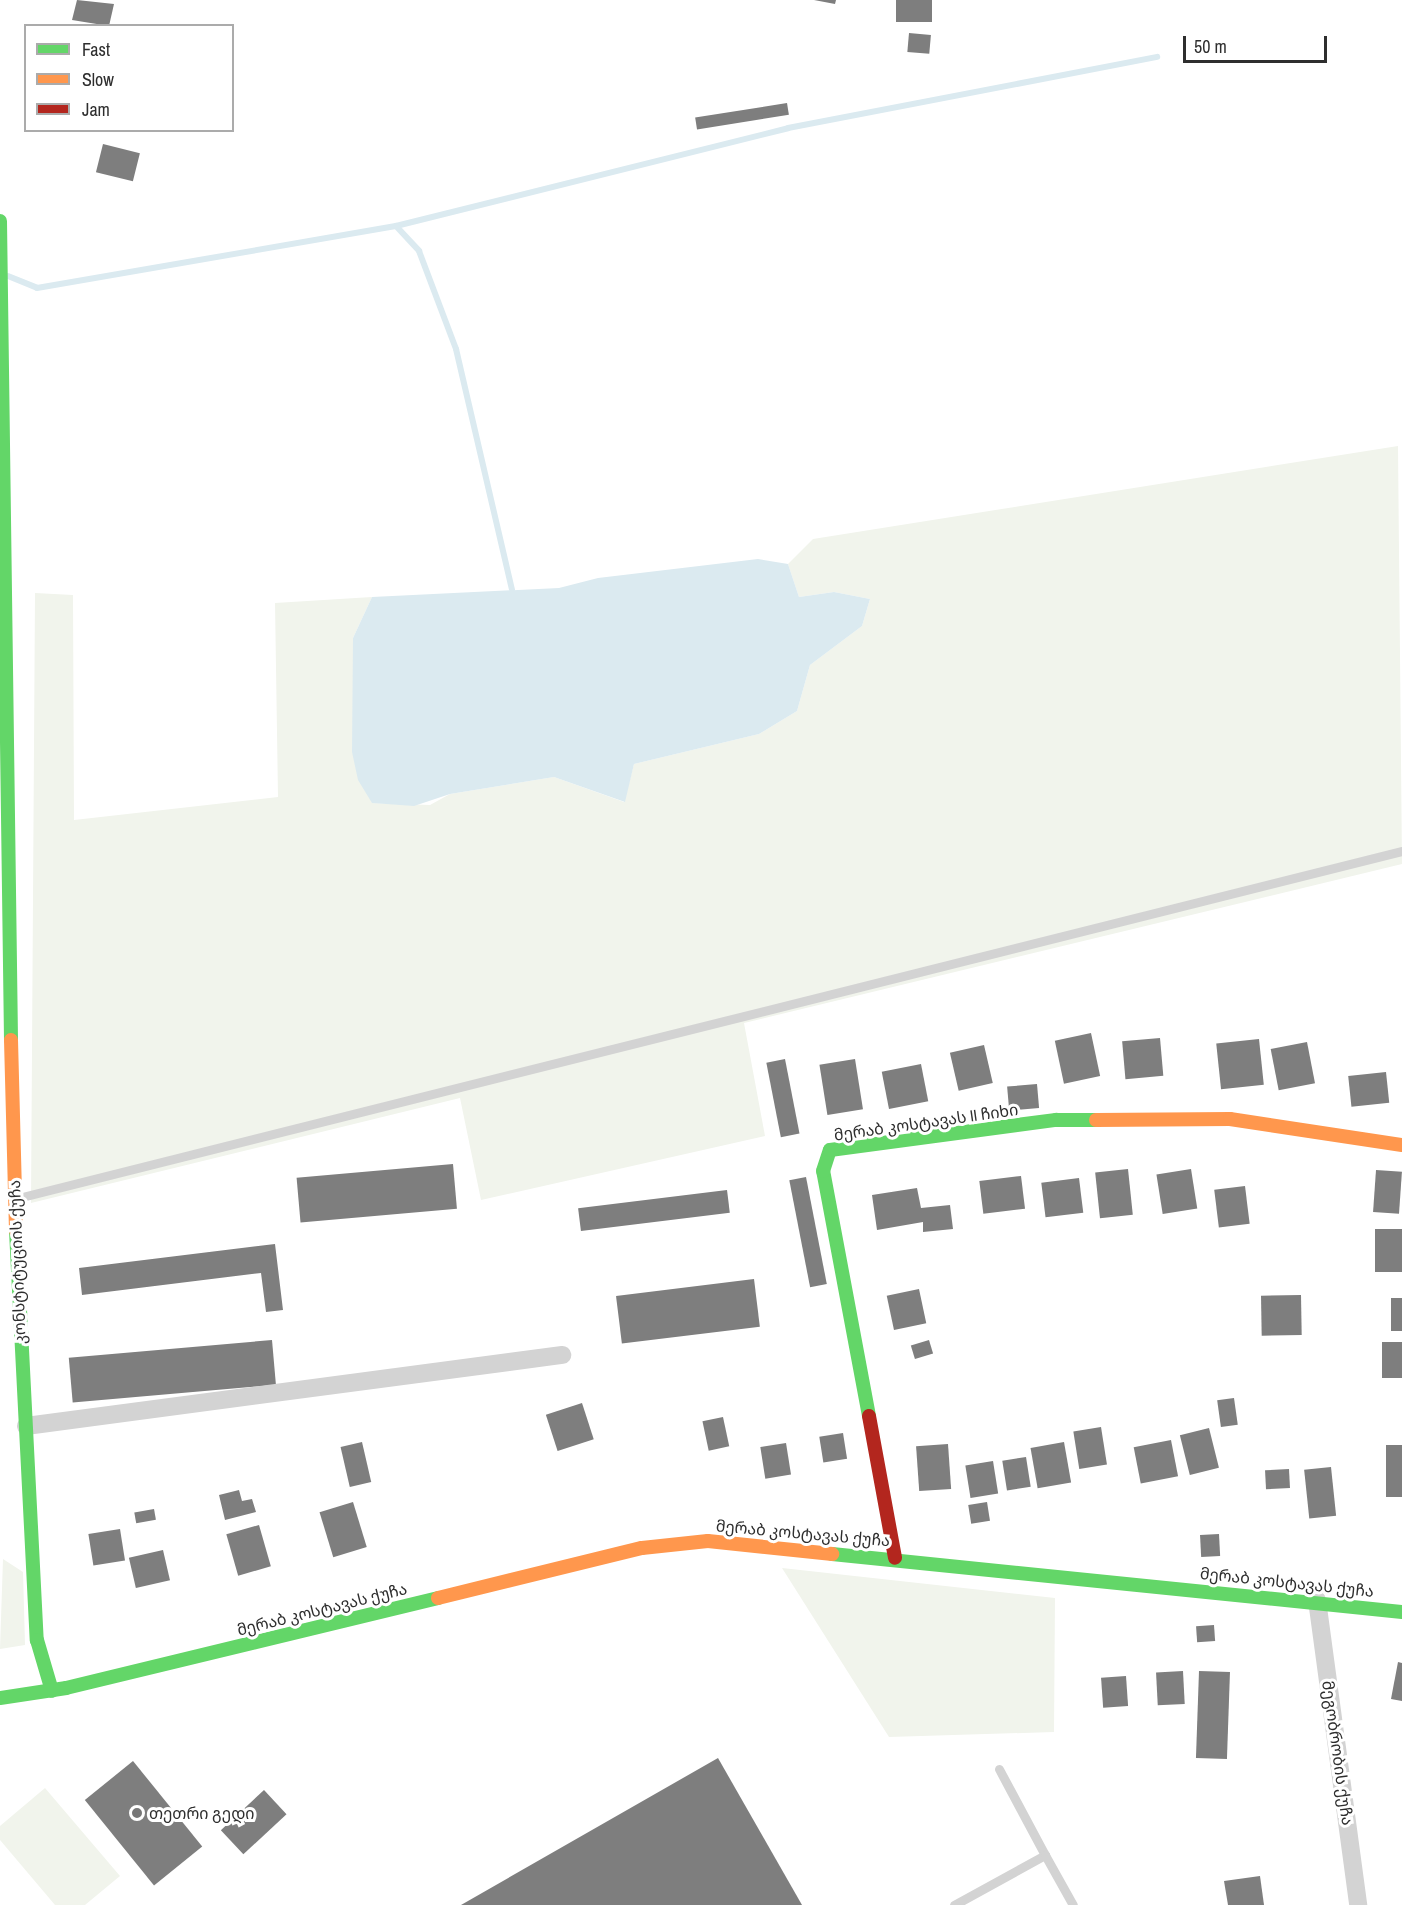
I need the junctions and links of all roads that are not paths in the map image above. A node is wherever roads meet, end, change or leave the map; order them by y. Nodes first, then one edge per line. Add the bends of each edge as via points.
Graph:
1 (0, 220) edge
2 (0, 236) edge
3 (1, 319) edge
4 (1402, 851) edge
5 (1402, 1145) edge
6 (8, 1200) edge
7 (562, 1355) dead end
8 (26, 1426) junction
9 (895, 1558) junction
10 (1317, 1600) junction
11 (1402, 1612) edge
12 (39, 1655) junction
13 (51, 1691) junction
14 (26, 1694) junction
15 (0, 1698) edge
16 (999, 1769) dead end
17 (1045, 1855) junction
18 (954, 1905) edge
19 (1073, 1905) edge
20 (1358, 1905) edge

1 - 2 street, კონსტიტუციის ქუჩა
2 - 3 street, კონსტიტუციის ქუჩა
3 - 6 street, კონსტიტუციის ქუჩა
4 - 6 lane
5 - 9 street, მერაბ კოსტავას II ჩიხი via 1230,1119 1056,1120 830,1150 823,1171
6 - 8 street, კონსტიტუციის ქუჩა
7 - 8 street
8 - 12 street, კონსტიტუციის ქუჩა
9 - 10 street, მერაბ კოსტავას ქუჩა
9 - 13 street, მერაბ კოსტავას ქუჩა via 708,1541 642,1548
10 - 11 street, მერაბ კოსტავას ქუჩა
10 - 20 street, მეგობრობის ქუჩა
12 - 13 street, კონსტიტუციის ქუჩა
12 - 14 street, კონსტიტუციის ქუჩა
13 - 14 street, მერაბ კოსტავას ქუჩა
14 - 15 street, მერაბ კოსტავას ქუჩა
16 - 17 lane
17 - 18 lane
17 - 19 lane

